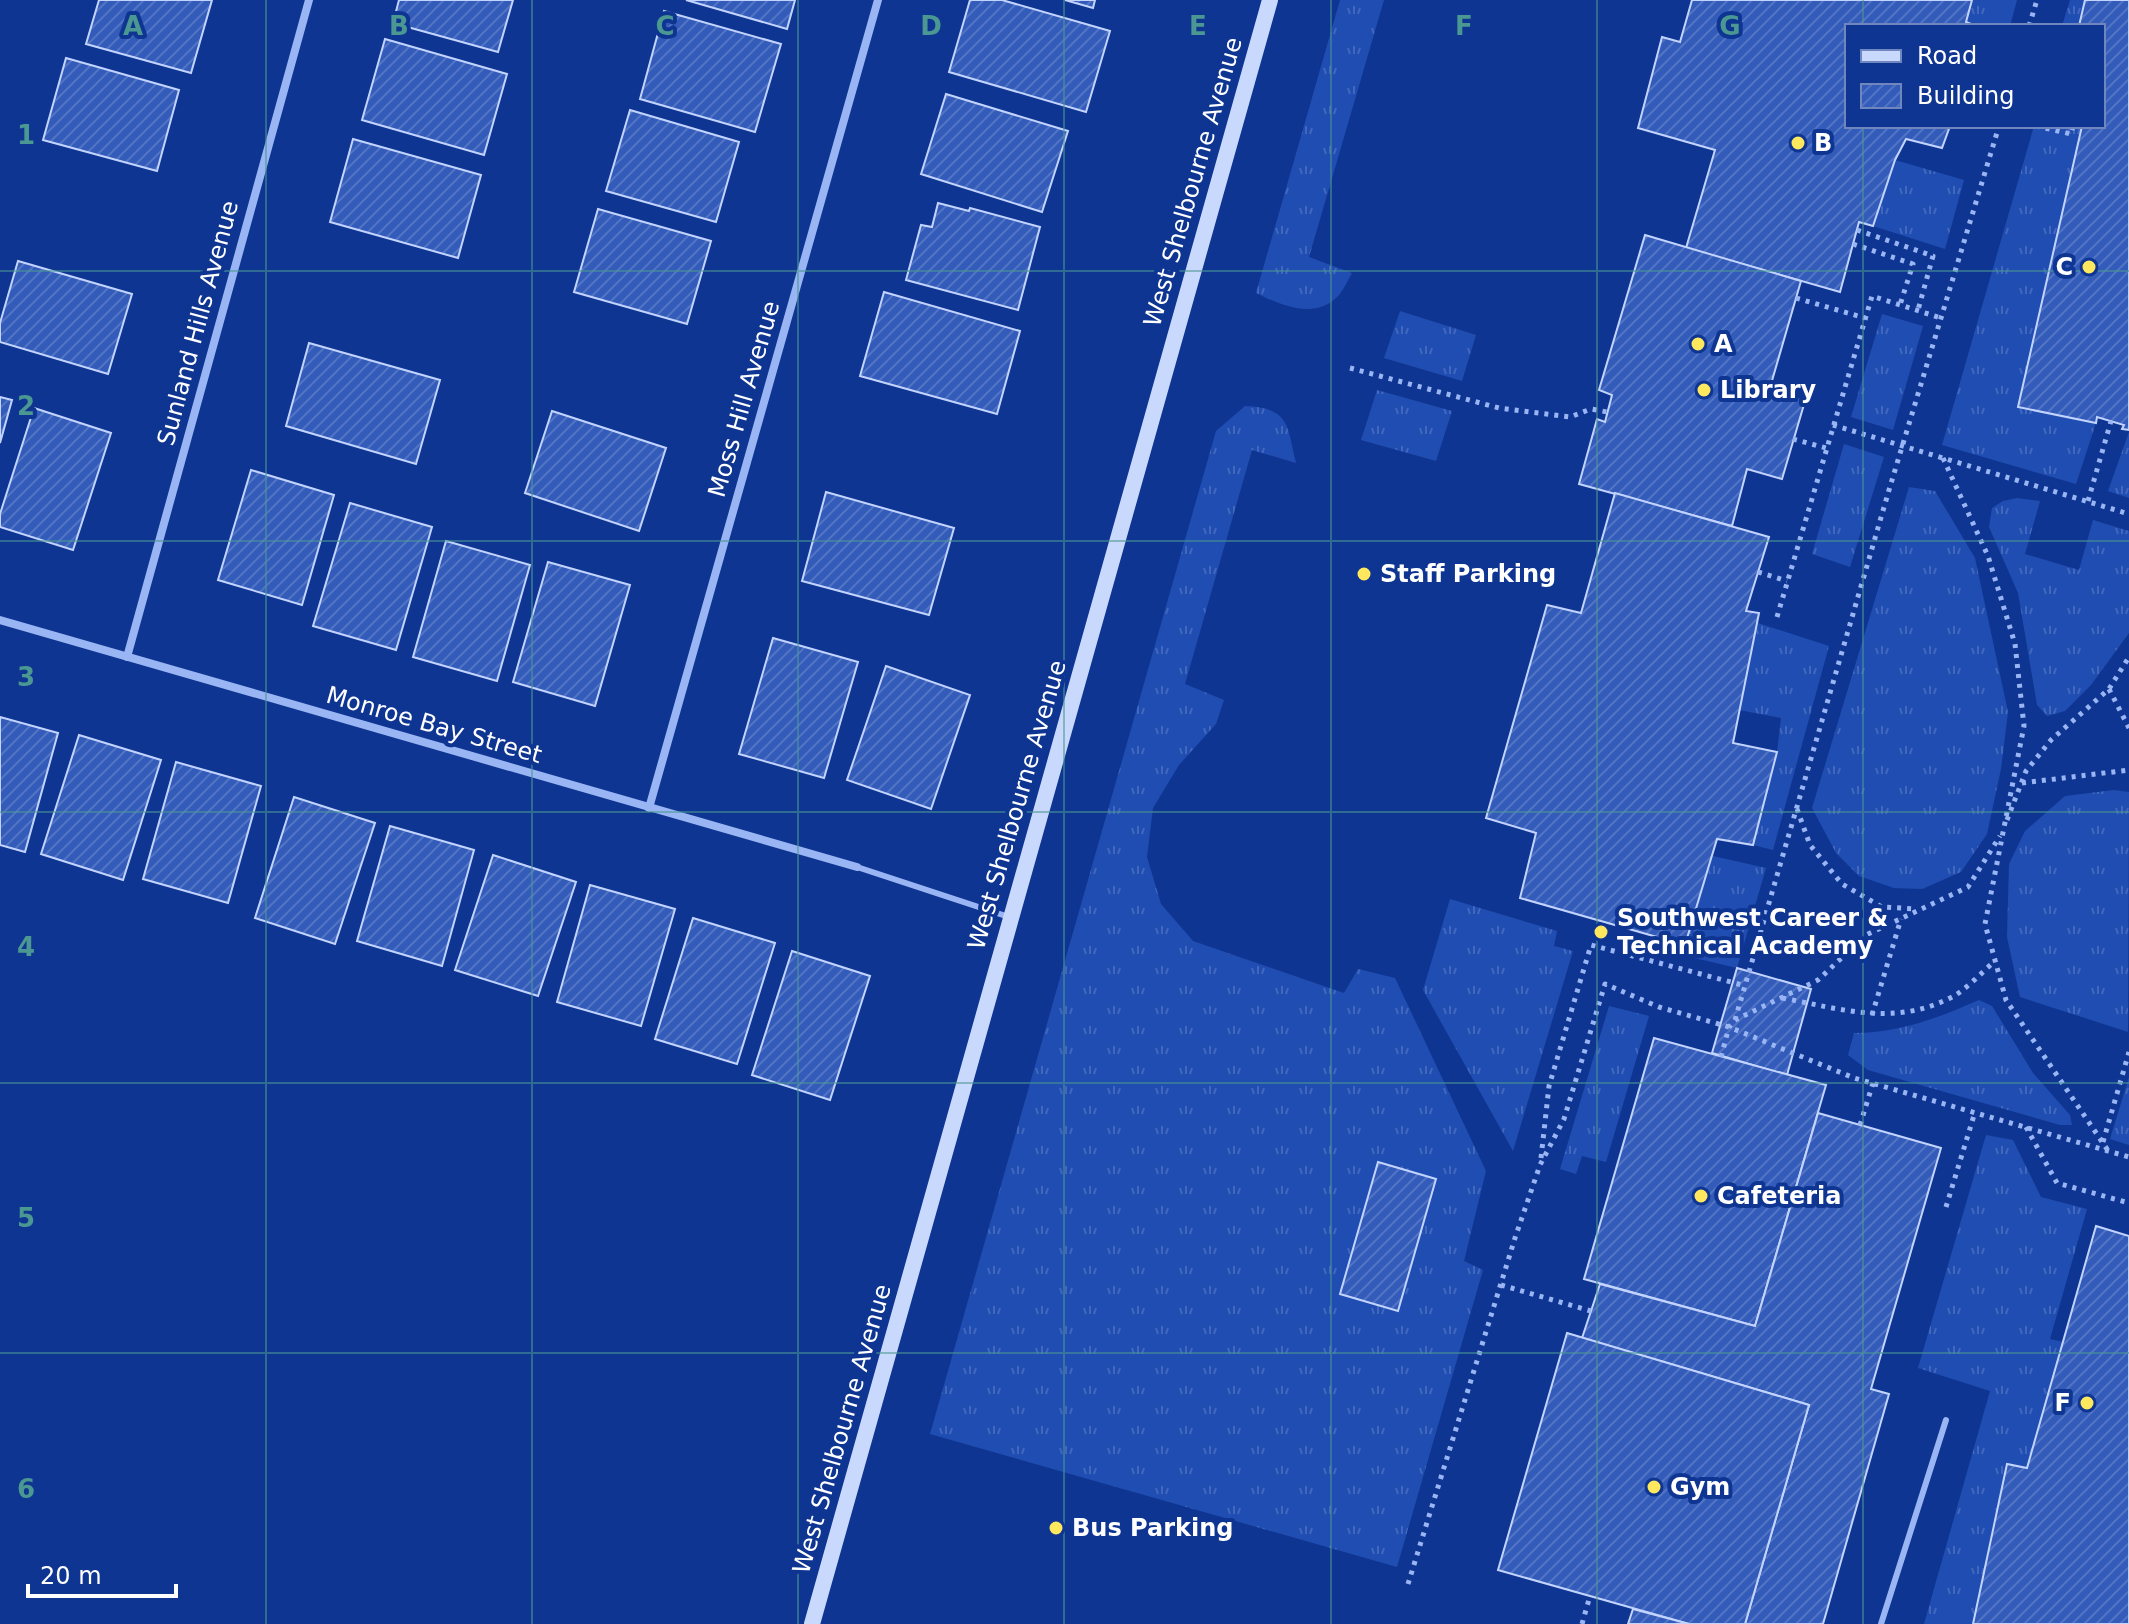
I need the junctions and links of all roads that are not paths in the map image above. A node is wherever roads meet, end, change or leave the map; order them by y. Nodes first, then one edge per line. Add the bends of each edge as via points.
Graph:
1 (309, 0) edge
2 (878, 0) edge
3 (1270, 0) edge
4 (0, 620) edge
5 (127, 657) junction
6 (649, 808) junction
7 (857, 867) joint
8 (1011, 917) junction
9 (1946, 1420) dead end
10 (812, 1624) edge
11 (1881, 1624) edge

1 - 5 street, Sunland Hills Avenue
2 - 6 street, Moss Hill Avenue
3 - 8 street, West Shelbourne Avenue
4 - 5 street, Monroe Bay Street
5 - 6 street, Monroe Bay Street
6 - 7 street, Monroe Bay Street
7 - 8 lane
8 - 10 street, West Shelbourne Avenue
9 - 11 lane

